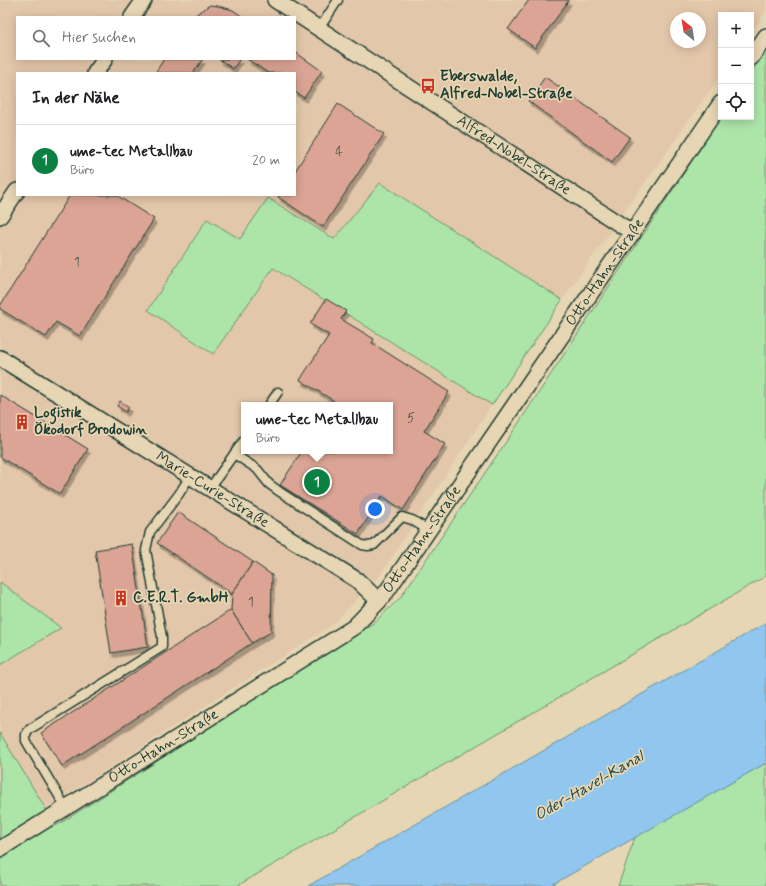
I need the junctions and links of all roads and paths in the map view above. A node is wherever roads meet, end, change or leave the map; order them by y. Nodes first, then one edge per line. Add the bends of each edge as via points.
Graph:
1 (144, 0) edge
2 (274, 0) edge
3 (338, 0) edge
4 (133, 16) edge
5 (319, 29) junction
6 (766, 36) edge
7 (754, 54) edge
8 (103, 60) edge
9 (96, 72) edge
10 (718, 107) edge
11 (16, 192) edge
12 (0, 216) edge
13 (633, 233) junction
14 (0, 358) edge
15 (278, 392) dead end
16 (271, 402) edge
17 (241, 444) edge
18 (234, 454) junction
19 (190, 476) junction
20 (210, 488) junction
21 (428, 530) junction
22 (379, 601) junction
23 (66, 808) junction
24 (0, 849) edge

1 - 4 street
2 - 5 street, Alfred-Nobel-Straße
3 - 5 lane
5 - 13 street, Alfred-Nobel-Straße
6 - 7 street
8 - 9 street
10 - 13 street, Otto-Hahn-Straße
11 - 12 street
13 - 21 street, Otto-Hahn-Straße
14 - 19 street, Marie-Curie-Straße
15 - 16 lane
17 - 18 lane
18 - 20 lane
18 - 21 lane via 257,469 269,484 280,492 362,545 374,545 402,517
19 - 20 street, Marie-Curie-Straße
19 - 23 lane via 150,532 146,550 162,647 30,729 26,734 26,741
20 - 22 street, Marie-Curie-Straße via 357,580
21 - 22 street, Otto-Hahn-Straße
22 - 23 street, Otto-Hahn-Straße via 354,627
23 - 24 street, Otto-Hahn-Straße

